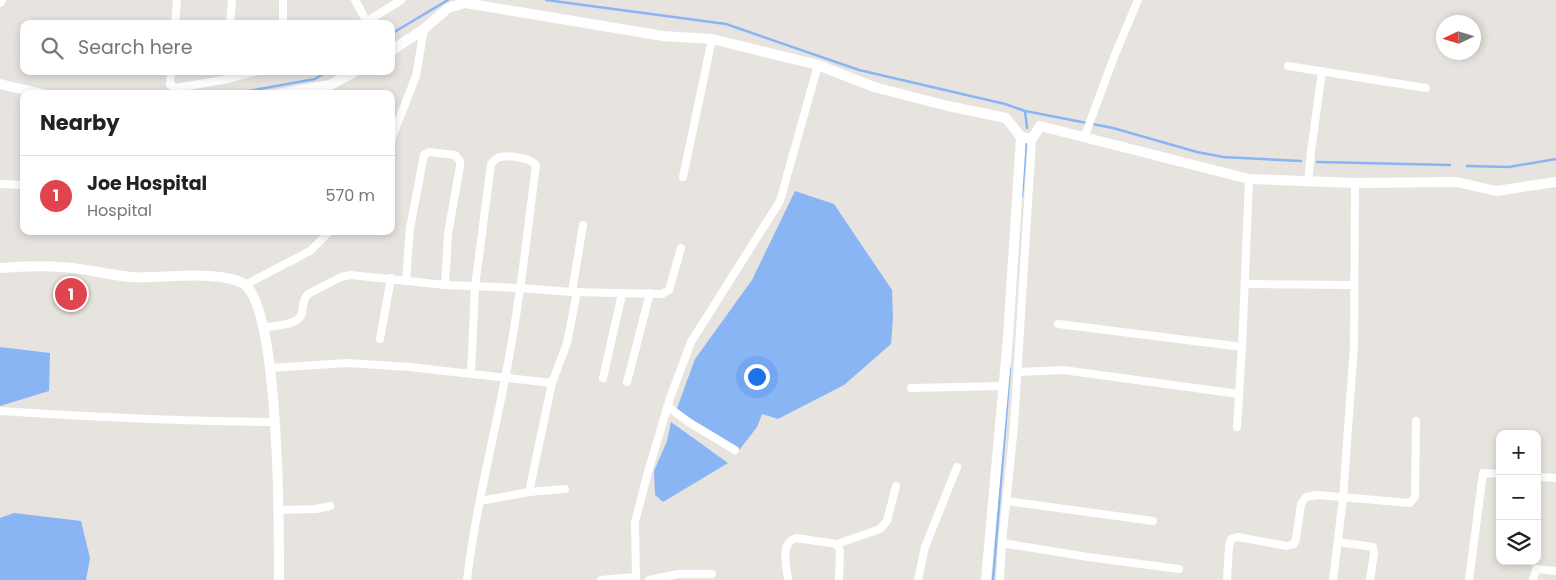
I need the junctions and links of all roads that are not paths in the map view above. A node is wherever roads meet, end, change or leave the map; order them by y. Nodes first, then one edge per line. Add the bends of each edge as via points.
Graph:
1 (177, 0) edge
2 (232, 0) edge
3 (283, 0) edge
4 (355, 0) edge
5 (401, 0) edge
6 (1138, 0) edge
7 (175, 20) edge
8 (230, 20) edge
9 (283, 20) edge
10 (365, 20) edge
11 (371, 20) edge
12 (424, 29) junction
13 (712, 38) junction
14 (395, 48) edge
15 (818, 65) junction
16 (1288, 66) dead end
17 (1322, 71) junction
18 (171, 75) edge
19 (228, 75) edge
20 (349, 75) edge
21 (0, 84) edge
22 (1426, 88) dead end
23 (25, 90) edge
24 (301, 90) edge
25 (395, 130) edge
26 (1021, 137) junction
27 (1084, 138) junction
28 (1032, 139) junction
29 (683, 177) dead end
30 (1249, 179) junction
31 (1308, 181) junction
32 (1556, 182) edge
33 (1355, 183) junction
34 (0, 184) edge
35 (20, 185) edge
36 (583, 225) dead end
37 (326, 235) edge
38 (681, 248) dead end
39 (0, 268) edge
40 (391, 278) junction
41 (406, 280) junction
42 (1245, 284) junction
43 (245, 285) junction
44 (445, 285) junction
45 (1354, 285) junction
46 (475, 287) junction
47 (520, 288) junction
48 (575, 292) junction
49 (650, 293) junction
50 (622, 294) junction
51 (1058, 324) dead end
52 (263, 328) junction
53 (380, 338) dead end
54 (1242, 346) junction
55 (271, 368) junction
56 (1018, 372) junction
57 (471, 374) junction
58 (506, 377) junction
59 (603, 378) dead end
60 (627, 382) dead end
61 (552, 383) junction
62 (1004, 386) junction
63 (910, 388) dead end
64 (1239, 394) junction
65 (668, 407) junction
66 (0, 412) edge
67 (1416, 421) dead end
68 (274, 422) junction
69 (1237, 427) dead end
70 (735, 450) dead end
71 (957, 467) dead end
72 (1496, 474) edge
73 (1541, 477) edge
74 (1556, 478) edge
75 (896, 486) dead end
76 (565, 489) dead end
77 (529, 492) junction
78 (1343, 498) junction
79 (480, 501) junction
80 (1007, 501) junction
81 (330, 506) dead end
82 (279, 510) junction
83 (1153, 522) dead end
84 (1002, 542) junction
85 (1338, 542) junction
86 (837, 544) junction
87 (1179, 569) dead end
88 (1556, 571) edge
89 (712, 574) dead end
90 (636, 579) edge
91 (279, 580) edge
92 (467, 580) edge
93 (601, 580) edge
94 (649, 580) edge
95 (788, 580) edge
96 (839, 580) edge
97 (918, 580) edge
98 (986, 580) edge
99 (1000, 580) edge
100 (1227, 580) edge
101 (1334, 580) edge
102 (1370, 580) edge
103 (1469, 580) edge
104 (1533, 580) edge

1 - 7 street
2 - 8 street
3 - 9 street
4 - 10 street
5 - 11 street
6 - 27 street
12 - 13 street via 448,8 465,3 663,36
12 - 14 street
12 - 25 street via 416,76
13 - 15 street
13 - 29 street
15 - 26 street via 874,87 1006,118
15 - 65 street via 780,201 691,342
16 - 17 street
17 - 22 street
17 - 31 street
18 - 19 street via 170,85 174,88
20 - 24 street via 330,85
21 - 23 street
26 - 28 street
26 - 62 street
27 - 28 street via 1040,126
27 - 30 street
28 - 56 street
30 - 31 street
30 - 42 street
31 - 33 street
32 - 33 street via 1496,191 1457,182
33 - 45 street
34 - 35 street
36 - 48 street
37 - 43 street via 310,251
38 - 49 street via 669,290 662,294
39 - 43 street via 61,267 132,277 208,277 233,279
40 - 41 street
40 - 52 street via 341,277 308,294 300,319
40 - 53 street
41 - 44 street
41 - 44 street via 410,228 424,155 429,152 455,155 460,166 448,234
42 - 45 street
42 - 54 street
43 - 52 street via 258,306
44 - 46 street
45 - 78 street via 1354,346
46 - 47 street
46 - 47 street via 491,164 501,156 531,160 536,164
46 - 57 street
47 - 48 street
47 - 58 street
48 - 50 street
48 - 61 street via 567,343
49 - 50 street
49 - 60 street
50 - 59 street
51 - 54 street
52 - 55 street
54 - 64 street
55 - 57 street via 347,363
55 - 68 street
56 - 64 street via 1063,370
56 - 80 street
57 - 58 street
58 - 61 street
58 - 79 street
61 - 77 street
62 - 63 street
62 - 98 street
64 - 69 street
65 - 70 street
65 - 90 street via 635,522
66 - 68 street via 139,420
67 - 78 street via 1413,500 1406,504
68 - 82 street
71 - 97 street via 925,547
72 - 103 street via 1482,473
73 - 74 street
75 - 86 street via 884,526
76 - 77 street
77 - 79 street
78 - 85 street
78 - 100 street via 1306,497 1301,504 1294,544 1287,546 1238,537 1231,539
79 - 92 street
80 - 83 street
80 - 84 street
81 - 82 street
82 - 91 street
84 - 87 street
84 - 99 street
85 - 101 street
85 - 102 street via 1374,547
86 - 95 street via 796,538 790,541 786,550
86 - 96 street via 840,551
88 - 104 street via 1536,569
89 - 94 street via 678,574
90 - 93 street

